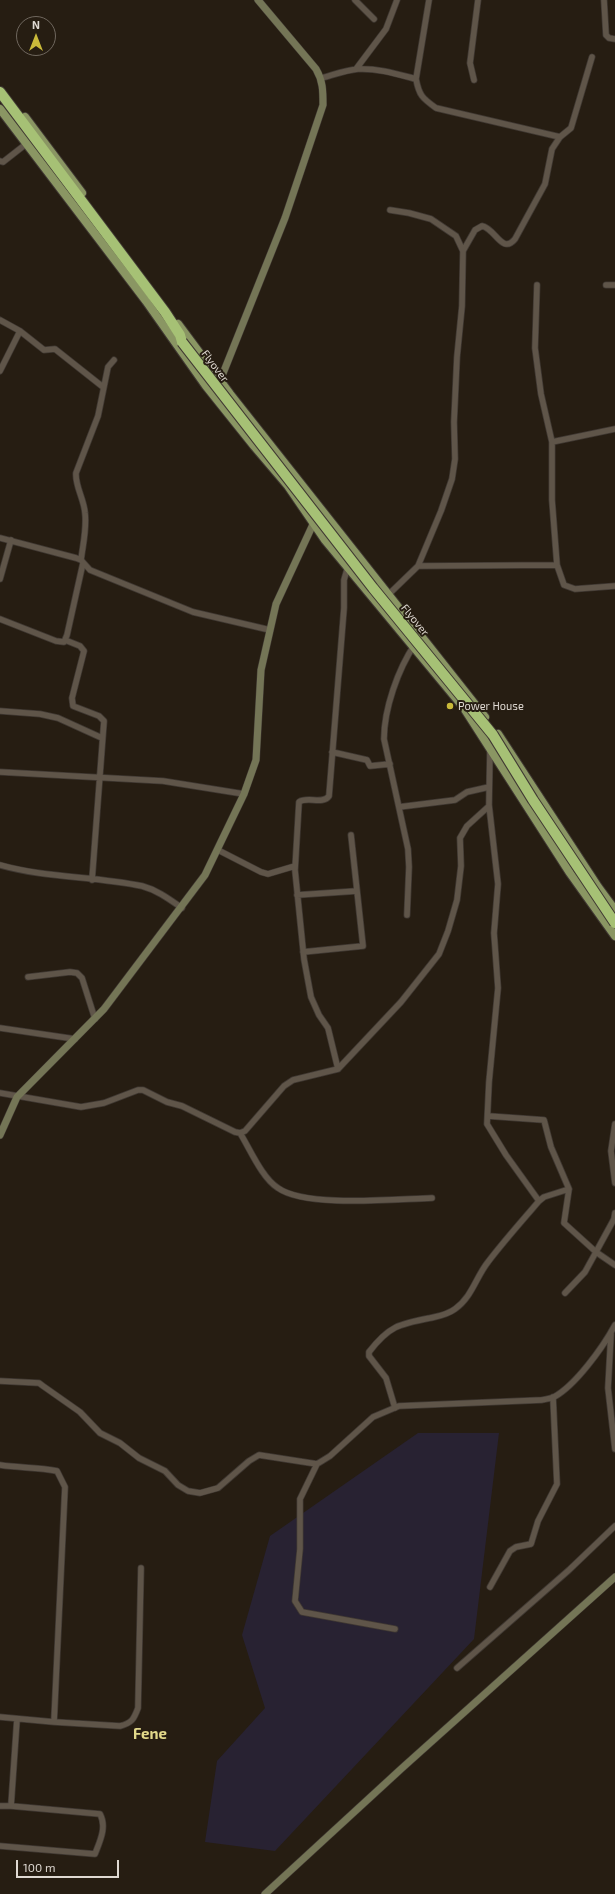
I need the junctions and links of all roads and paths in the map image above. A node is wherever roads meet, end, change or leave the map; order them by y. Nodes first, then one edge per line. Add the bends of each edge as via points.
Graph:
1 (258, 0) edge
2 (355, 0) edge
3 (397, 0) edge
4 (429, 0) edge
5 (478, 0) edge
6 (604, 0) edge
7 (374, 19) dead end
8 (615, 39) edge
9 (592, 57) dead end
10 (356, 69) junction
11 (322, 78) junction
12 (416, 79) junction
13 (474, 80) dead end
14 (0, 91) edge
15 (3, 104) edge
16 (560, 137) junction
17 (26, 144) junction
18 (0, 161) edge
19 (390, 210) dead end
20 (463, 251) junction
21 (537, 285) dead end
22 (606, 285) dead end
23 (615, 285) edge
24 (0, 320) edge
25 (20, 331) junction
26 (114, 360) dead end
27 (0, 371) edge
28 (221, 382) junction
29 (103, 387) junction
30 (213, 395) junction
31 (615, 429) edge
32 (552, 442) junction
33 (321, 509) junction
34 (313, 523) junction
35 (0, 538) edge
36 (11, 540) junction
37 (356, 554) junction
38 (82, 562) junction
39 (557, 565) junction
40 (418, 566) junction
41 (347, 567) junction
42 (0, 579) edge
43 (615, 586) edge
44 (388, 594) junction
45 (378, 604) junction
46 (0, 619) edge
47 (270, 630) junction
48 (421, 636) junction
49 (65, 640) junction
50 (413, 648) junction
51 (0, 711) edge
52 (102, 738) junction
53 (501, 739) junction
54 (490, 749) junction
55 (332, 752) junction
56 (390, 764) junction
57 (0, 772) edge
58 (99, 778) junction
59 (489, 787) junction
60 (244, 794) junction
61 (489, 806) junction
62 (399, 807) junction
63 (351, 835) dead end
64 (218, 850) junction
65 (0, 865) edge
66 (295, 866) junction
67 (92, 880) junction
68 (358, 890) junction
69 (297, 895) junction
70 (182, 908) junction
71 (615, 910) edge
72 (407, 915) dead end
73 (615, 922) edge
74 (615, 936) edge
75 (303, 952) junction
76 (28, 977) dead end
77 (95, 1018) junction
78 (0, 1028) edge
79 (75, 1039) junction
80 (338, 1069) junction
81 (0, 1093) edge
82 (17, 1097) junction
83 (488, 1116) junction
84 (615, 1124) edge
85 (240, 1133) junction
86 (0, 1135) edge
87 (615, 1183) edge
88 (569, 1189) junction
89 (432, 1198) dead end
90 (539, 1201) junction
91 (615, 1213) edge
92 (596, 1252) junction
93 (615, 1265) edge
94 (565, 1293) dead end
95 (615, 1325) edge
96 (611, 1331) junction
97 (0, 1381) edge
98 (553, 1397) junction
99 (395, 1408) junction
100 (615, 1449) edge
101 (317, 1464) junction
102 (0, 1465) edge
103 (615, 1526) edge
104 (142, 1568) dead end
105 (615, 1577) edge
106 (490, 1587) dead end
107 (395, 1629) dead end
108 (457, 1668) dead end
109 (0, 1717) edge
110 (17, 1719) junction
111 (54, 1722) junction
112 (0, 1806) edge
113 (11, 1806) junction
114 (0, 1846) edge
115 (265, 1894) edge

1 - 11 street via 306,55
2 - 7 street
3 - 10 street via 386,29
4 - 12 street
5 - 13 street via 470,63
6 - 8 street via 606,35
9 - 16 street via 571,128
10 - 11 street
10 - 12 street via 379,70
11 - 28 street via 323,105 318,124 285,218
12 - 16 street via 419,93 436,108
14 - 15 highway, Flyover
14 - 28 main road via 11,99
15 - 17 main road
15 - 73 highway, Flyover, bridge via 165,312 182,342 373,588 493,735
16 - 20 street via 552,149 545,184 539,198 512,243 504,244 489,229 482,226 475,230
17 - 18 street via 3,162
17 - 30 main road via 146,301
19 - 20 street via 431,219 456,236
20 - 40 street via 454,422 455,459 452,479
21 - 32 street via 535,348
22 - 23 street
24 - 25 street
25 - 27 street
25 - 29 street via 44,350 55,349
26 - 29 street via 108,367
28 - 30 street
28 - 33 main road
29 - 38 street via 98,416 76,478 86,526
30 - 34 main road via 288,486
31 - 32 street
32 - 39 street via 552,500
33 - 34 street
33 - 37 main road
34 - 41 main road
34 - 47 street via 276,604
35 - 36 street
36 - 38 street
36 - 42 street
37 - 41 street
37 - 44 main road
38 - 47 street via 90,570 192,612
38 - 49 street
39 - 40 street
39 - 43 street via 564,585 570,589
40 - 44 street
41 - 45 main road
41 - 55 street
44 - 45 street
44 - 48 main road
45 - 50 main road
46 - 49 street via 56,641
47 - 60 street via 262,670 256,760
48 - 50 street
48 - 53 main road
49 - 52 street via 80,646 84,652 72,698 73,706 102,718
50 - 54 main road via 464,708
50 - 56 street via 396,682 384,727
51 - 52 street via 58,718
52 - 58 street
53 - 54 street
53 - 71 main road
54 - 59 street
54 - 74 main road via 570,873
55 - 56 street via 367,760 370,766
55 - 66 street via 329,796 324,800 302,800 298,805
56 - 62 street
57 - 58 street
58 - 60 street via 163,781
58 - 67 street
59 - 61 street
59 - 62 street via 467,792 455,800
60 - 64 street
61 - 80 street via 466,826 460,838 461,866 457,900 439,954 401,1002
61 - 83 street via 498,884 494,932 498,988 488,1082
62 - 72 street via 408,849
63 - 68 street
64 - 66 street via 268,874
64 - 70 street via 206,875
65 - 67 street via 25,872
66 - 69 street
67 - 70 street via 142,887 161,894
68 - 69 street
68 - 75 street via 363,946
69 - 75 street
70 - 77 street
75 - 80 street via 311,997 328,1028
76 - 77 street via 77,973 82,978
77 - 79 street
78 - 79 street
79 - 82 street
80 - 85 street via 293,1080 284,1086 245,1131
81 - 82 street
82 - 85 street via 81,1108 143,1090
82 - 86 street
83 - 88 street via 544,1120 551,1147
83 - 90 street via 487,1124
84 - 87 street via 611,1151
85 - 89 street via 271,1183 278,1189 296,1196 314,1200
88 - 90 street
88 - 92 street via 564,1223
90 - 99 street via 487,1263 463,1302 447,1314 406,1322 392,1328 369,1352 369,1356 386,1378
91 - 92 street
92 - 93 street
92 - 94 street via 585,1272
95 - 96 street
96 - 98 street via 586,1367
96 - 100 street via 608,1388
97 - 101 street via 39,1383 80,1412 100,1433 116,1440 139,1458 165,1471 178,1485 188,1491 200,1493 218,1488 259,1455
98 - 99 street via 542,1400 418,1404
98 - 106 street via 557,1484 538,1521 530,1544 510,1551
99 - 101 street via 373,1417 330,1456
101 - 107 street via 300,1499 300,1549 295,1601 302,1612
102 - 111 street via 57,1471 65,1487
103 - 108 street
104 - 111 street via 138,1708 135,1718 130,1724 120,1726
105 - 115 street
109 - 110 street
110 - 111 street
110 - 113 street
112 - 113 street
113 - 114 street via 100,1814 103,1819 102,1837 95,1854

